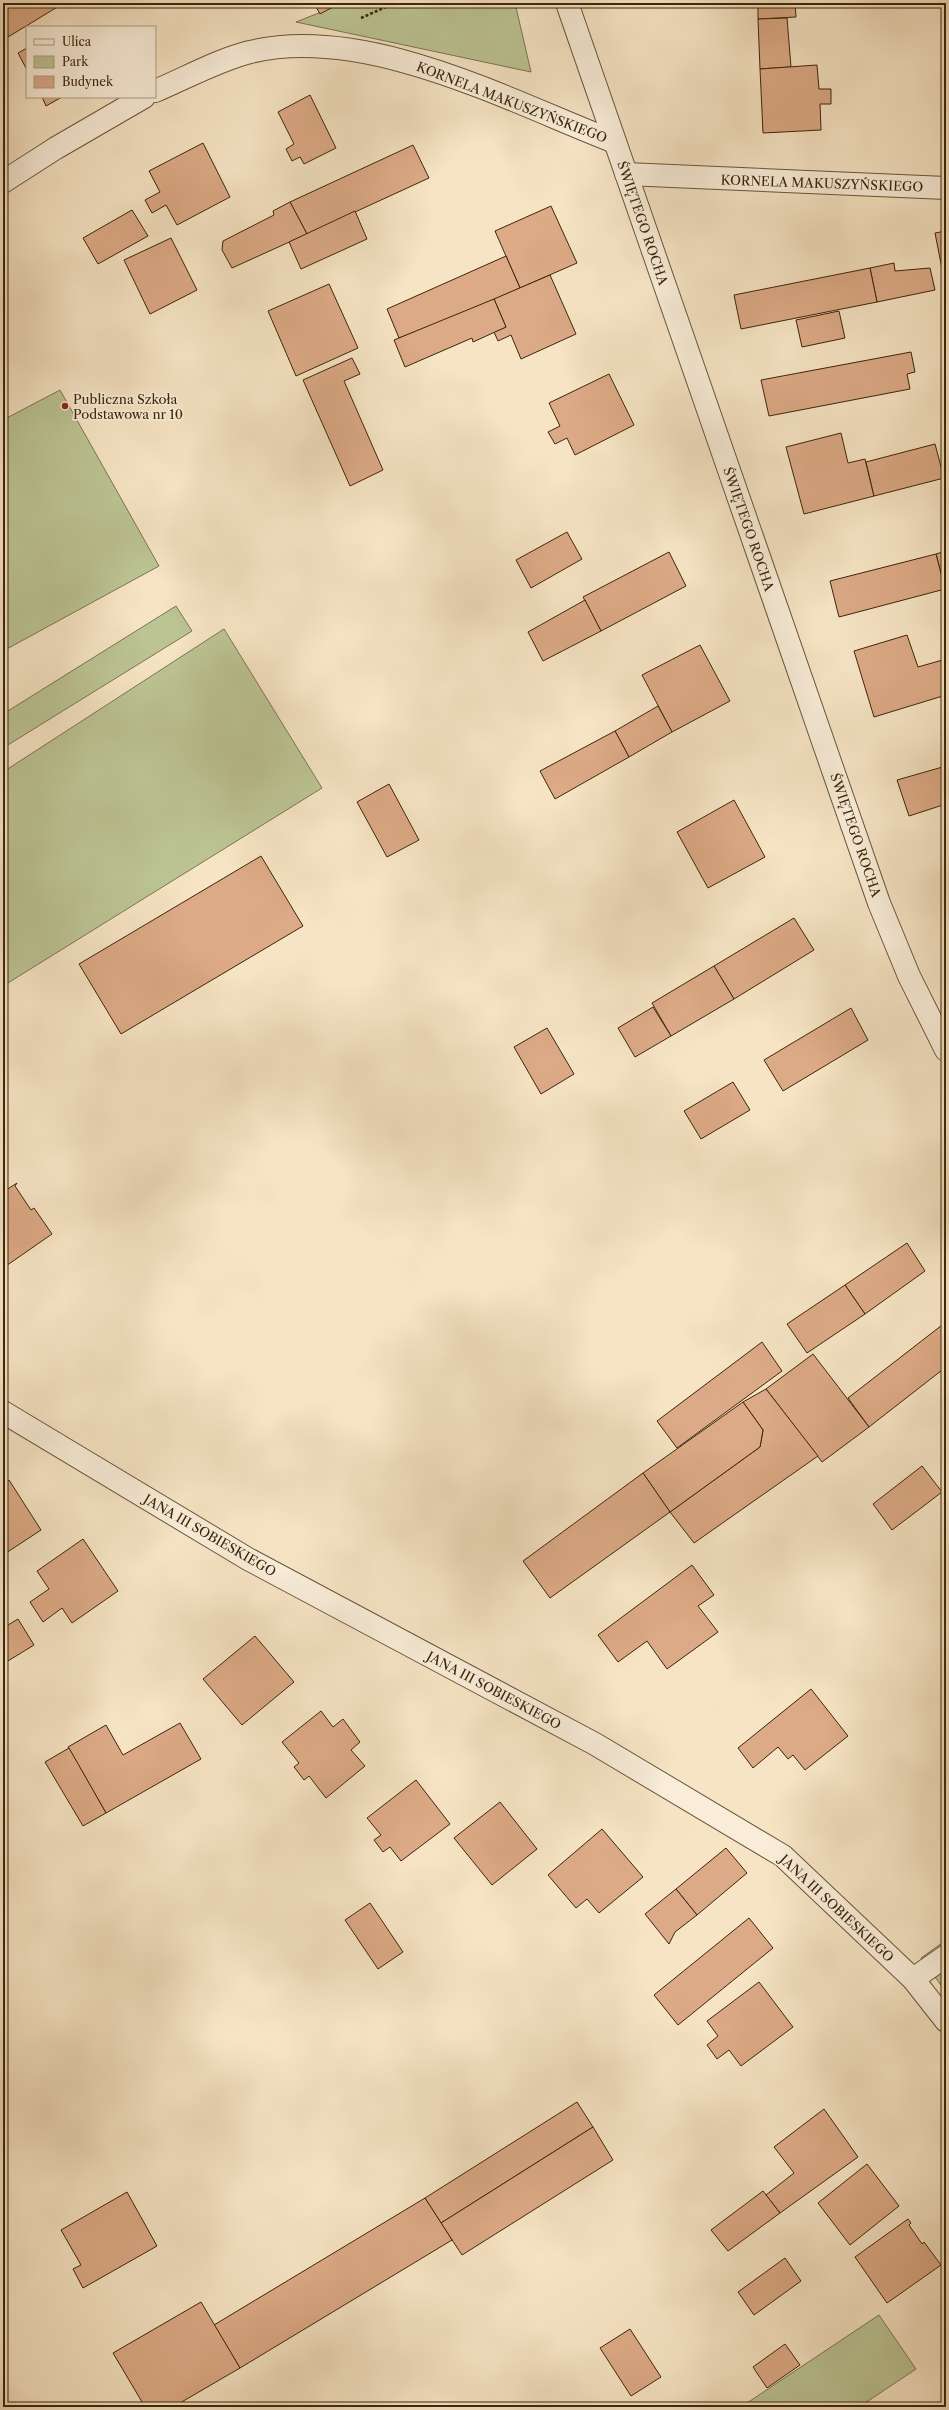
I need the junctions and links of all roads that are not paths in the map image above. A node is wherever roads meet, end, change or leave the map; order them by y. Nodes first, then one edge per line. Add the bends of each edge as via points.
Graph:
1 (567, 3) edge
2 (156, 91) edge
3 (142, 98) edge
4 (615, 142) junction
5 (626, 174) junction
6 (3, 182) edge
7 (946, 188) edge
8 (946, 1050) edge
9 (3, 1412) edge
10 (946, 1956) edge
11 (913, 1979) junction
12 (946, 2020) edge

1 - 4 street, ŚWIĘTEGO ROCHA
2 - 4 street, KORNELA MAKUSZYŃSKIEGO via 250,52 301,46 343,50 374,54 420,66 475,85
3 - 6 street
4 - 5 street, ŚWIĘTEGO ROCHA
5 - 7 street, KORNELA MAKUSZYŃSKIEGO
5 - 8 street, ŚWIĘTEGO ROCHA via 879,903 909,976
9 - 11 street, JANA III SOBIESKIEGO via 248,1559 595,1744 783,1856
10 - 11 street
11 - 12 street, JANA III SOBIESKIEGO

